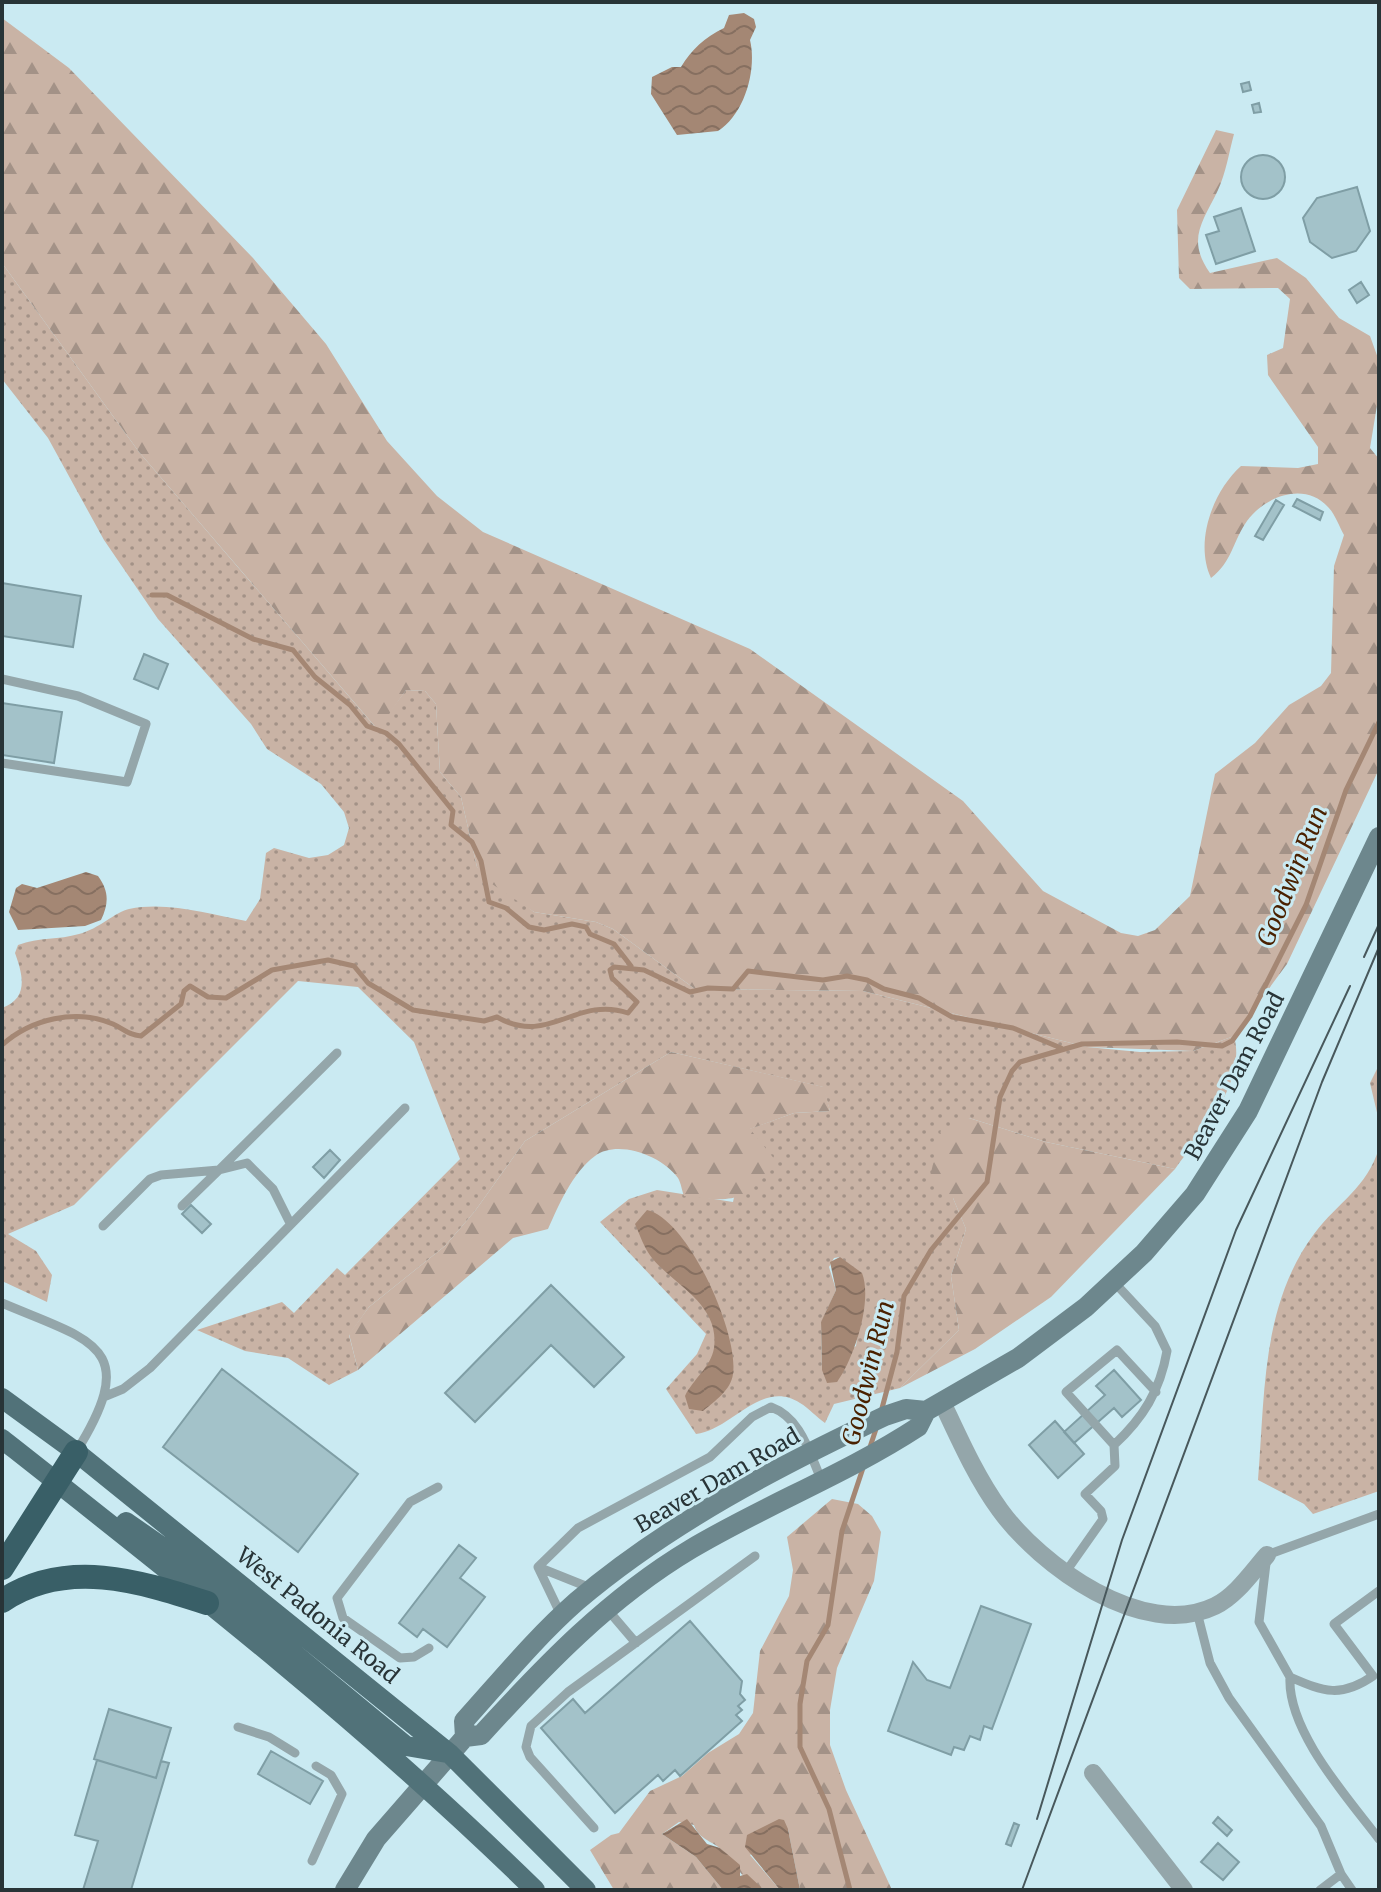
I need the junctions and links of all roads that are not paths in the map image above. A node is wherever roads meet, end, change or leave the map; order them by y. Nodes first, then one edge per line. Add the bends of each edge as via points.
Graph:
1 (2, 679) edge
2 (2, 763) edge
3 (1379, 837) edge
4 (337, 1053) dead end
5 (405, 1108) dead end
6 (219, 1170) junction
7 (182, 1206) dead end
8 (290, 1223) junction
9 (103, 1226) dead end
10 (1114, 1282) junction
11 (2, 1303) edge
12 (1156, 1392) junction
13 (106, 1396) junction
14 (2, 1398) edge
15 (925, 1407) junction
16 (2, 1439) edge
17 (1114, 1445) junction
18 (76, 1452) junction
19 (810, 1453) junction
20 (829, 1474) junction
21 (57, 1482) junction
22 (438, 1487) dead end
23 (1379, 1514) edge
24 (1267, 1555) junction
25 (755, 1556) dead end
26 (538, 1567) junction
27 (2, 1568) edge
28 (1065, 1573) junction
29 (593, 1589) junction
30 (1379, 1591) edge
31 (2, 1601) edge
32 (207, 1603) junction
33 (607, 1609) junction
34 (1197, 1612) junction
35 (561, 1617) junction
36 (636, 1643) junction
37 (429, 1648) dead end
38 (1290, 1677) junction
39 (238, 1727) dead end
40 (465, 1737) junction
41 (295, 1753) dead end
42 (450, 1754) junction
43 (316, 1766) dead end
44 (1093, 1773) dead end
45 (424, 1784) junction
46 (594, 1828) dead end
47 (1379, 1839) edge
48 (312, 1861) dead end
49 (1341, 1874) junction
50 (345, 1890) edge
51 (535, 1890) edge
52 (586, 1890) edge
53 (1184, 1890) edge
54 (1320, 1890) edge
55 (1352, 1890) edge

1 - 2 lane via 78,696 146,724 127,782
3 - 10 main road, Beaver Dam Road via 1229,1146 1177,1217
4 - 6 lane
5 - 8 lane
6 - 7 lane
6 - 8 lane via 247,1163 259,1171
6 - 9 lane via 150,1179
8 - 13 lane via 150,1368
10 - 12 lane via 1163,1339 1167,1351
10 - 15 main road, Beaver Dam Road via 1037,1345
11 - 13 lane via 55,1322 90,1344 107,1375
12 - 17 lane via 1140,1421
12 - 17 lane via 1117,1350 1066,1392
13 - 18 lane
14 - 18 main road, West Padonia Road
15 - 19 main road, Beaver Dam Road via 849,1433
15 - 20 main road, Beaver Dam Road via 918,1427
15 - 28 street via 998,1508
16 - 21 main road
17 - 28 lane via 1115,1466 1085,1494 1103,1519
18 - 21 highway
18 - 42 main road, West Padonia Road
19 - 20 lane
19 - 26 lane via 791,1418 771,1407 752,1417 710,1457 578,1528
19 - 29 main road, Beaver Dam Road via 664,1534
20 - 33 main road, Beaver Dam Road via 692,1549
21 - 27 highway
21 - 32 main road
21 - 42 main road via 92,1499 178,1558 406,1746
22 - 37 lane via 410,1502 337,1598 343,1618 400,1658
23 - 24 lane
24 - 34 street via 1231,1594
24 - 38 lane via 1259,1622
25 - 36 lane
26 - 29 lane
26 - 35 lane
28 - 34 street via 1142,1610
29 - 35 main road, Beaver Dam Road
30 - 38 lane via 1334,1624 1373,1676 1354,1689 1334,1691
31 - 32 highway via 46,1580 78,1575 134,1582
32 - 45 main road
33 - 36 lane
33 - 40 main road, Beaver Dam Road via 543,1667 481,1735
34 - 49 lane via 1210,1663 1229,1698 1321,1826
35 - 40 main road, Beaver Dam Road via 464,1721
36 - 46 lane via 568,1692 527,1736 530,1757
38 - 47 lane via 1293,1705 1306,1732 1333,1779
39 - 41 lane
40 - 42 main road, Beaver Dam Road
42 - 45 main road, Beaver Dam Road
42 - 52 main road, West Padonia Road
43 - 48 lane via 338,1783 342,1794
44 - 53 street
45 - 50 main road, Beaver Dam Road via 376,1839
45 - 51 main road
49 - 54 lane
49 - 55 lane

